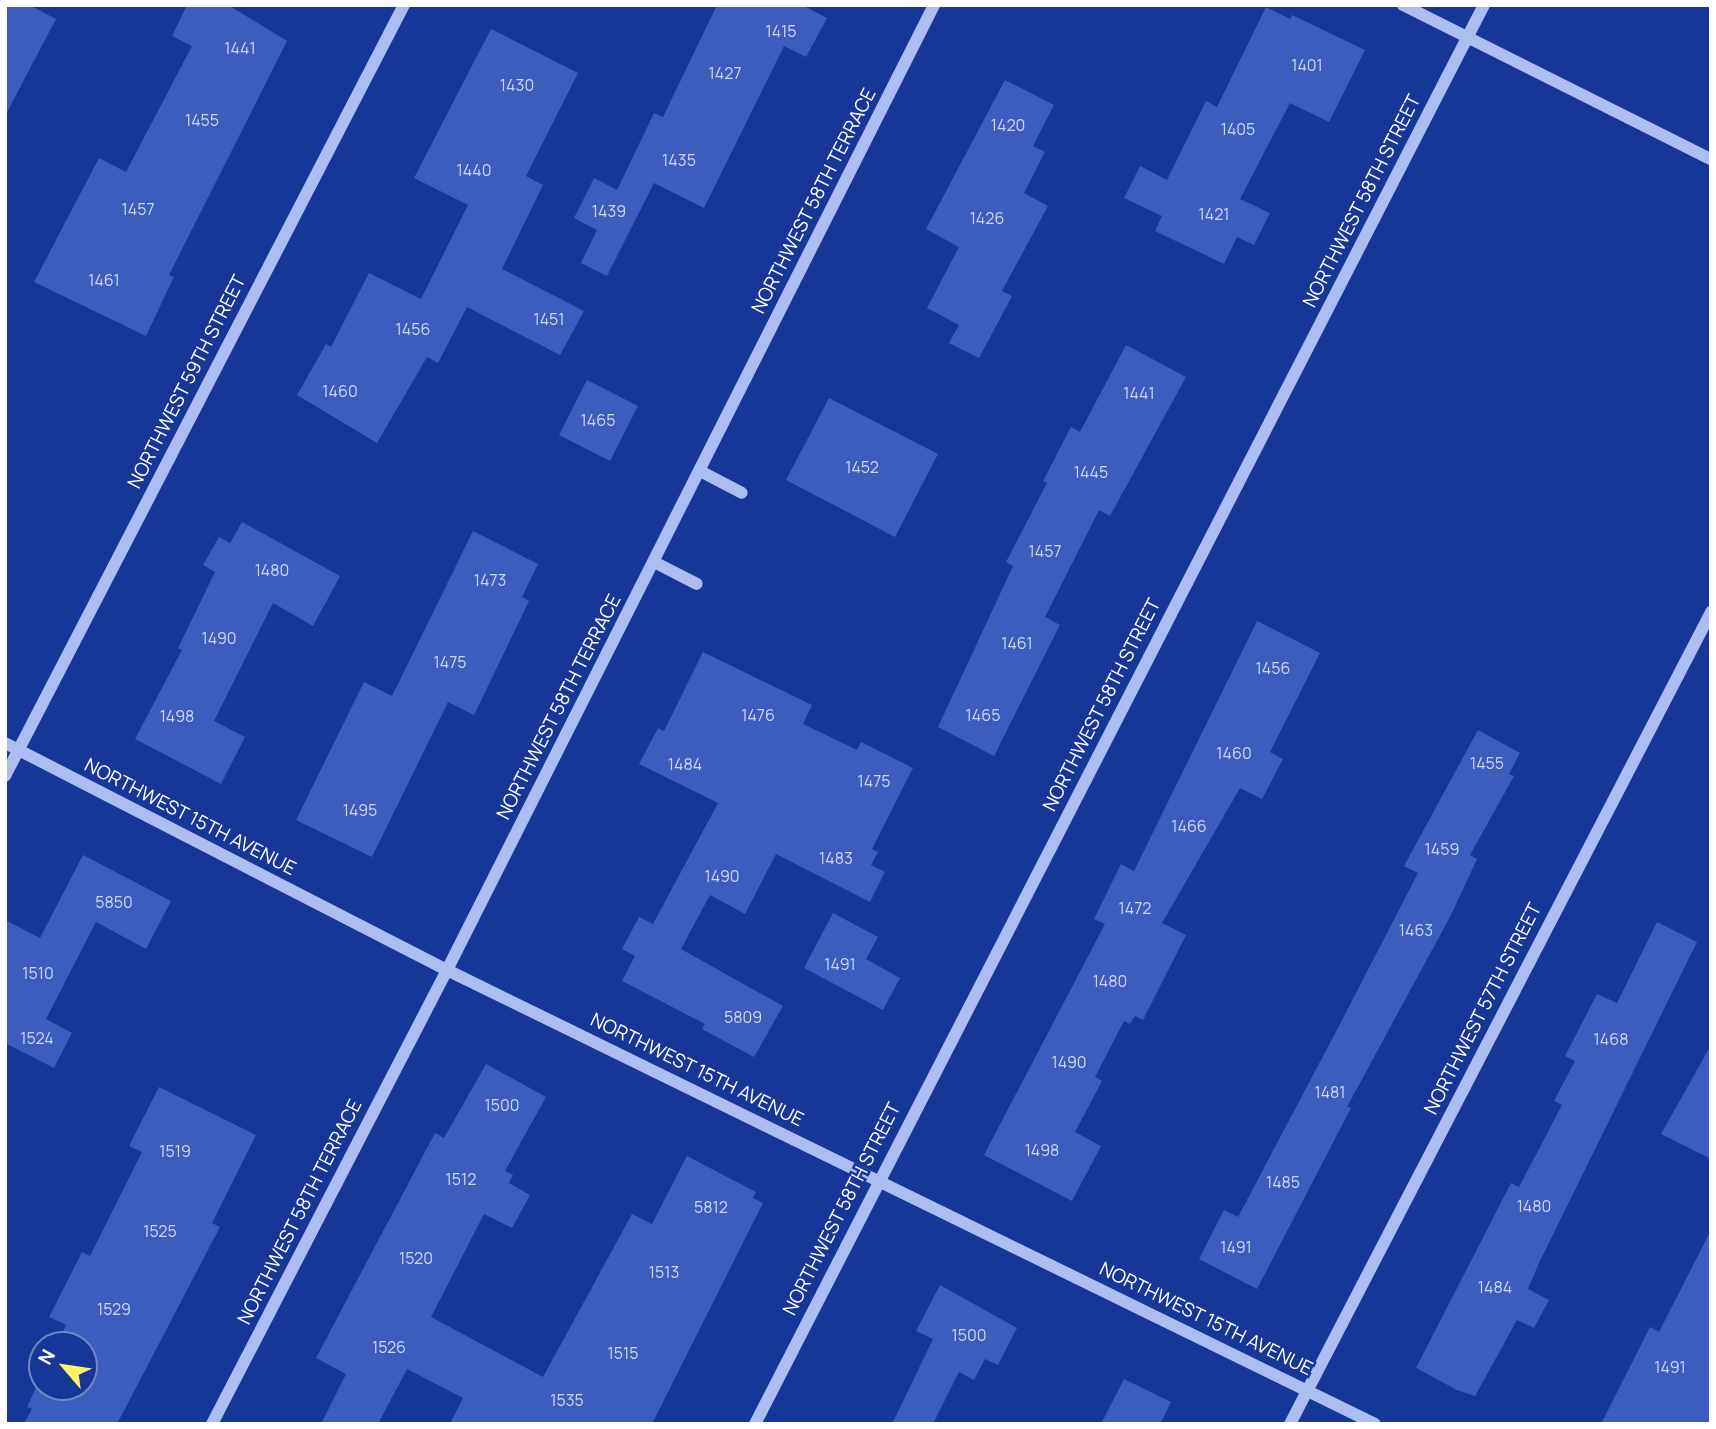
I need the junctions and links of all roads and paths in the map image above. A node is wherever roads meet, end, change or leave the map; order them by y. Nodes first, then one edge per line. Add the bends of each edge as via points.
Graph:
1 (404, 5) edge
2 (934, 5) edge
3 (1403, 5) edge
4 (1485, 5) edge
5 (1468, 37) junction
6 (1711, 159) edge
7 (700, 471) junction
8 (741, 493) dead end
9 (654, 562) junction
10 (697, 584) dead end
11 (1711, 612) edge
12 (5, 743) edge
13 (18, 750) junction
14 (5, 776) edge
15 (447, 970) junction
16 (878, 1180) junction
17 (1308, 1390) junction
18 (212, 1424) edge
19 (755, 1424) edge
20 (1290, 1424) edge
21 (1375, 1424) edge

1 - 13 street, NORTHWEST 59TH STREET
2 - 7 street, NORTHWEST 58TH TERRACE
3 - 5 street
4 - 5 street, NORTHWEST 58TH STREET
5 - 6 street
5 - 16 street, NORTHWEST 58TH STREET
7 - 8 street
7 - 9 street, NORTHWEST 58TH TERRACE
9 - 10 street
9 - 15 street, NORTHWEST 58TH TERRACE
11 - 17 street, NORTHWEST 57TH STREET
12 - 13 street, NORTHWEST 15TH AVENUE
13 - 14 street, NORTHWEST 59TH STREET
13 - 15 street, NORTHWEST 15TH AVENUE
15 - 16 street, NORTHWEST 15TH AVENUE
15 - 18 street, NORTHWEST 58TH TERRACE
16 - 17 street, NORTHWEST 15TH AVENUE
16 - 19 street, NORTHWEST 58TH STREET
17 - 20 street, NORTHWEST 57TH STREET
17 - 21 street, NORTHWEST 15TH AVENUE

